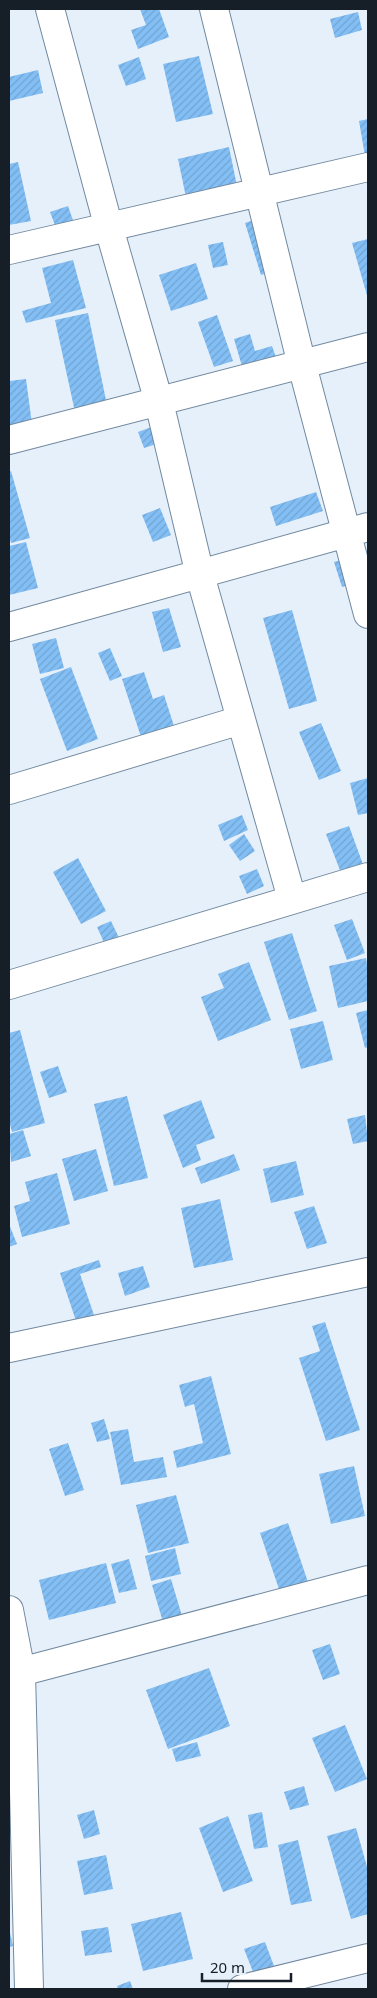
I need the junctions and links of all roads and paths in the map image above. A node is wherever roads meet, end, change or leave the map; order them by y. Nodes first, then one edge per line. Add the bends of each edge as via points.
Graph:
1 (50, 9) edge
2 (214, 9) edge
3 (368, 167) edge
4 (259, 193) junction
5 (109, 228) junction
6 (9, 250) edge
7 (368, 347) edge
8 (302, 365) junction
9 (159, 402) junction
10 (9, 440) edge
11 (358, 530) edge
12 (200, 575) junction
13 (368, 614) edge
14 (9, 627) edge
15 (241, 720) junction
16 (9, 790) edge
17 (368, 877) edge
18 (292, 899) junction
19 (9, 985) edge
20 (368, 1272) edge
21 (9, 1348) edge
22 (368, 1580) edge
23 (9, 1610) edge
24 (15, 1674) edge
25 (368, 1958) edge
26 (29, 1989) edge
27 (242, 1989) edge

1 - 5 street
2 - 4 street
3 - 4 street
4 - 5 street
4 - 8 street
5 - 6 street
5 - 9 street
7 - 8 street
8 - 9 street
8 - 11 street
9 - 10 street
9 - 12 street
11 - 12 street
11 - 13 street
12 - 14 street
12 - 15 street
15 - 16 street
15 - 18 street
17 - 18 street
18 - 19 street
20 - 21 street
22 - 24 street
23 - 24 street
24 - 26 street
25 - 27 street

